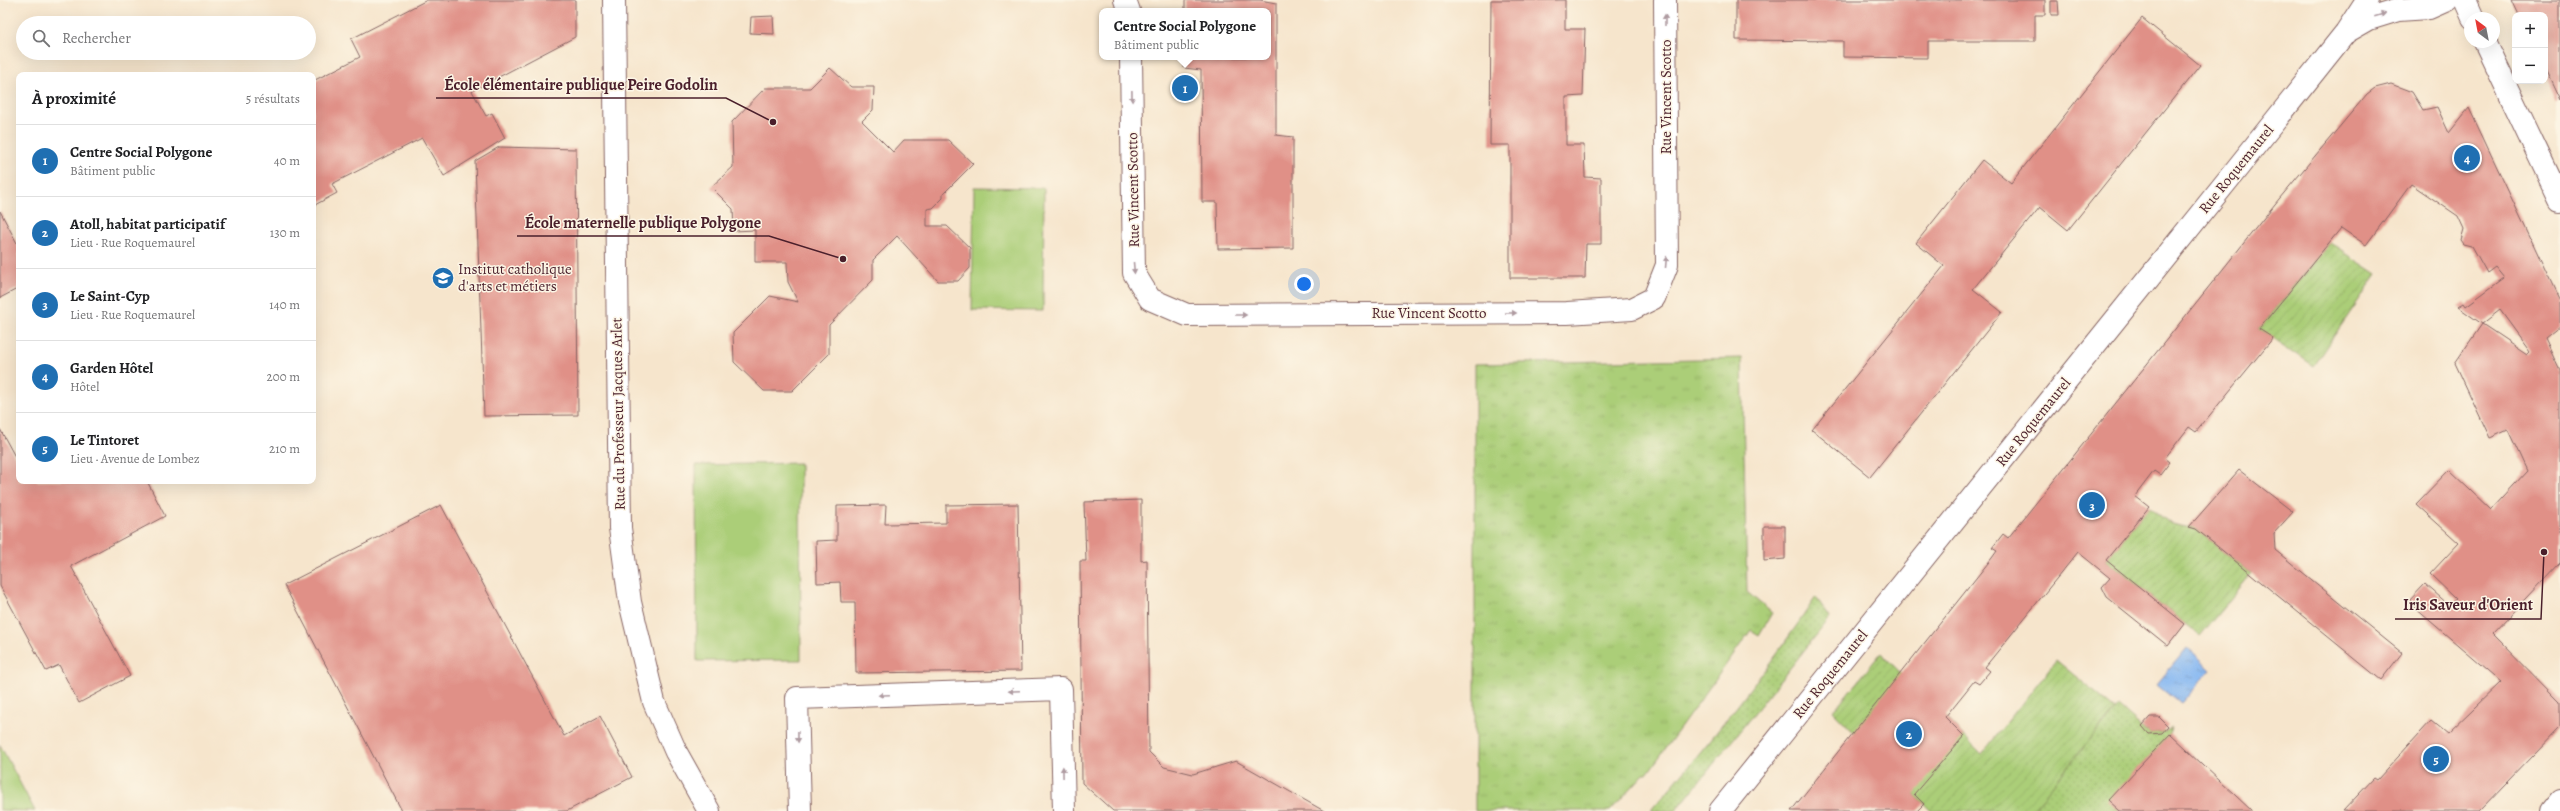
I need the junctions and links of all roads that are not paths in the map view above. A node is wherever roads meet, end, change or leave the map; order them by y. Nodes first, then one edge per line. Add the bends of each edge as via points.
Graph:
1 (614, 0) edge
2 (1665, 0) edge
3 (2367, 0) edge
4 (2447, 0) edge
5 (2465, 0) edge
6 (2471, 12) edge
7 (2346, 32) junction
8 (2488, 48) edge
9 (1132, 60) edge
10 (2560, 200) edge
11 (2560, 801) edge
12 (709, 811) edge
13 (800, 811) edge
14 (1064, 811) edge
15 (1720, 811) edge
16 (2552, 811) edge

1 - 12 street, Rue du Professeur Jacques Arlet via 620,528 630,602 654,702 676,752
9 -> 2 street, Rue Vincent Scotto via 1134,273 1150,299 1186,315 1567,313 1632,309 1654,298 1667,265
3 - 7 street, Rue Roquemaurel
7 -> 4 street, Rue Roquemaurel via 2369,19 2398,10 2430,8
5 - 6 street
7 - 15 street, Rue Roquemaurel
8 - 10 street
11 - 16 street
14 -> 13 street via 1061,689 797,698

